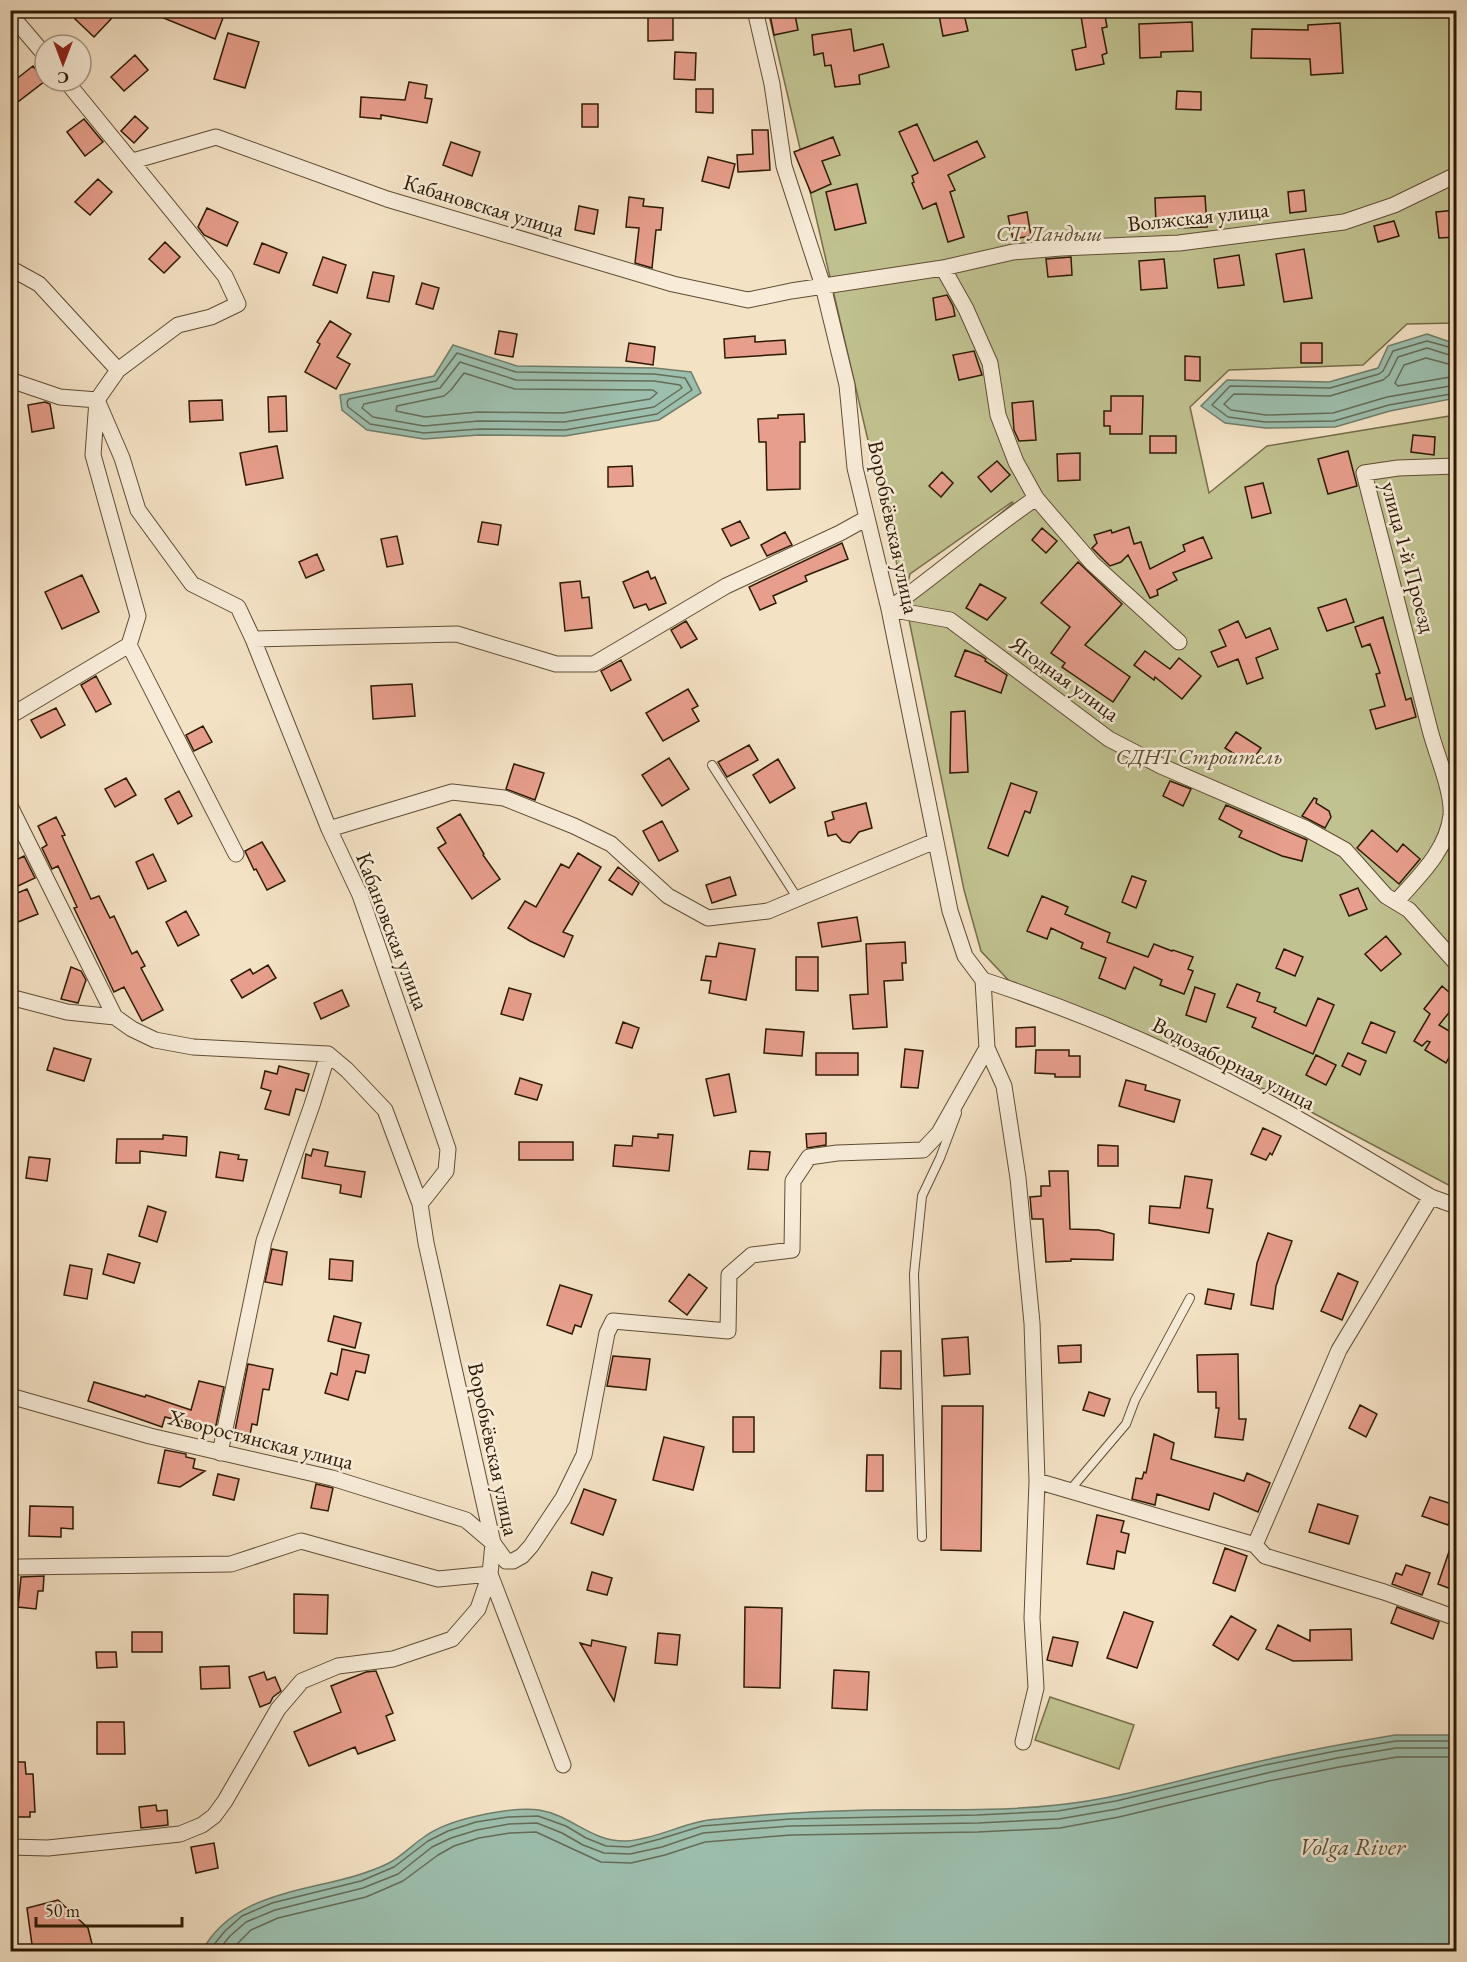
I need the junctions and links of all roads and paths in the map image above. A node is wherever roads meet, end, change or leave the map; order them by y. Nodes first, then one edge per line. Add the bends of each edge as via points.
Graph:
1 (755, 10) edge
2 (10, 14) edge
3 (33, 42) edge
4 (76, 93) edge
5 (133, 161) junction
6 (1456, 175) edge
7 (10, 268) edge
8 (943, 268) junction
9 (826, 286) junction
10 (118, 370) junction
11 (10, 380) edge
12 (96, 400) junction
13 (1456, 466) edge
14 (1036, 498) junction
15 (867, 518) junction
16 (889, 609) junction
17 (253, 639) junction
18 (1179, 642) dead end
19 (129, 645) junction
20 (10, 716) edge
21 (712, 765) dead end
22 (10, 806) edge
23 (329, 830) junction
24 (935, 841) junction
25 (236, 854) dead end
26 (798, 899) junction
27 (1396, 902) junction
28 (1456, 963) edge
29 (983, 980) junction
30 (10, 997) edge
31 (115, 1017) junction
32 (987, 1048) junction
33 (328, 1054) junction
34 (972, 1075) junction
35 (1431, 1197) junction
36 (420, 1204) junction
37 (1456, 1206) edge
38 (1190, 1298) dead end
39 (10, 1396) edge
40 (220, 1453) junction
41 (1037, 1481) junction
42 (1070, 1490) junction
43 (922, 1537) dead end
44 (493, 1543) junction
45 (1255, 1545) junction
46 (20, 1567) dead end
47 (490, 1574) junction
48 (1456, 1618) edge
49 (1023, 1742) dead end
50 (563, 1765) dead end
51 (10, 1847) edge

1 - 9 street, Воробьёвская улица via 772,84 784,166
2 - 3 street
4 - 5 street
5 - 9 street, Кабановская улица via 216,137 387,199 673,284 748,300
5 - 10 street via 225,276 238,304 212,317 178,325
6 - 8 street, Волжская улица via 1394,205 1344,222 1179,243 1013,252
7 - 10 street via 39,284
8 - 9 street, Волжская улица
8 - 14 street via 990,363 998,415 1016,462
9 - 15 street, Воробьёвская улица via 847,385 855,468
10 - 12 street
11 - 12 street via 60,397
12 - 17 street, Кабановская улица via 122,458 138,510 192,584 238,607
12 - 19 street via 93,455 138,615
13 - 27 street, улица 1-й Проезд via 1364,473 1450,798 1451,814 1440,847
14 - 16 street
14 - 18 street via 1092,563
15 - 16 street, Воробьёвская улица
15 - 17 street via 726,586 594,664 556,664 457,634
16 - 24 street, Воробьёвская улица
16 - 27 street, Ягодная улица via 950,620 1109,739 1345,850
17 - 23 street, Кабановская улица
19 - 20 street
19 - 25 street
21 - 26 lane
22 - 31 street
23 - 26 street via 452,792 504,798 611,844 668,896 708,918 768,911
23 - 36 street, Кабановская улица via 360,895 448,1149 446,1171
24 - 26 street
24 - 29 street, Воробьёвская улица via 957,934 965,956
27 - 28 street via 1409,910
29 - 32 street
29 - 35 street, Водозаборная улица via 1039,998 1149,1043 1276,1107
30 - 31 street via 67,1012
31 - 33 street via 155,1040 193,1047
32 - 34 street
32 - 41 street via 1004,1086 1018,1178 1032,1323
33 - 36 street, Воробьёвская улица via 385,1110
33 - 40 street via 264,1241
34 - 43 lane via 922,1196 914,1274
34 - 44 street, Хворостянская улица via 939,1133 923,1150 809,1157 793,1181 792,1250 752,1255 729,1275 728,1331 613,1321 607,1333 584,1455 563,1498 522,1556 506,1561
35 - 37 street, Водозаборная улица
35 - 45 street via 1339,1350
36 - 44 street, Воробьёвская улица
38 - 42 lane via 1126,1424
39 - 40 street, Хворостянская улица
40 - 44 street, Хворостянская улица via 332,1478 466,1520
41 - 42 street
41 - 49 street via 1032,1618 1036,1688
42 - 45 street
44 - 47 street, Воробьёвская улица
45 - 48 street via 1265,1556
46 - 47 street via 231,1564 301,1541 438,1579
47 - 50 street, Воробьёвская улица
47 - 51 street via 478,1609 452,1639 393,1659 338,1666 302,1681 278,1709 225,1801 202,1825 180,1834 48,1848

